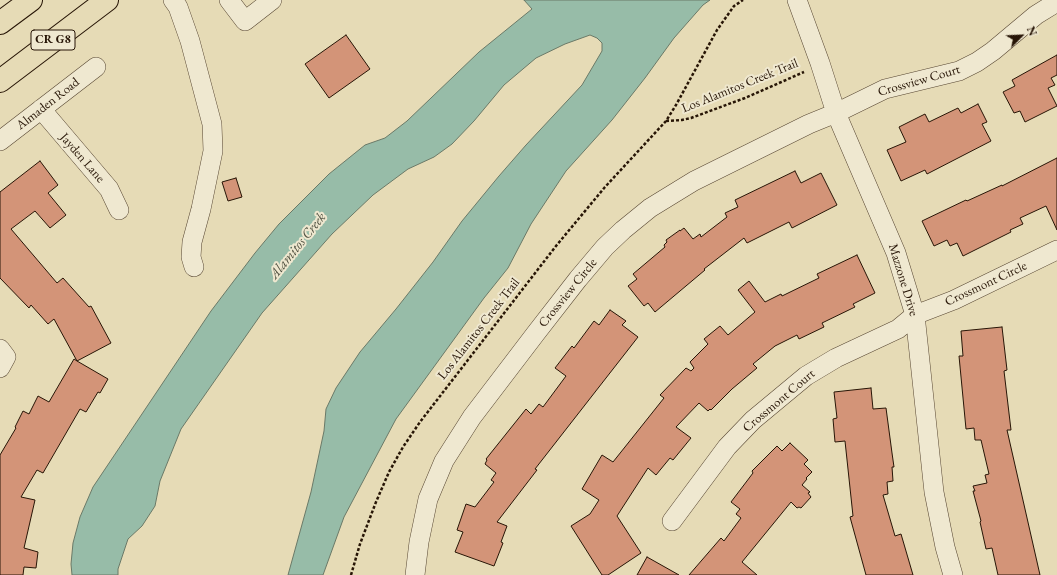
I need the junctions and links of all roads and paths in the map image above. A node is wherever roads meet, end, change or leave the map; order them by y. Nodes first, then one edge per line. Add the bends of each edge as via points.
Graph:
1 (31, 0) edge
2 (106, 0) edge
3 (173, 0) edge
4 (229, 0) edge
5 (272, 0) edge
6 (743, 0) edge
7 (797, 0) edge
8 (1057, 2) edge
9 (0, 23) edge
10 (820, 63) junction
11 (96, 67) dead end
12 (0, 81) edge
13 (41, 109) junction
14 (836, 113) junction
15 (666, 121) junction
16 (0, 142) edge
17 (119, 210) dead end
18 (1057, 250) edge
19 (194, 267) dead end
20 (915, 315) junction
21 (0, 350) edge
22 (0, 368) edge
23 (672, 521) dead end
24 (351, 575) edge
25 (415, 575) edge
26 (953, 575) edge

1 - 9 main road
2 - 12 main road, CR G8
3 - 19 street via 190,41 212,124 213,151 192,242 191,257
4 - 5 street via 245,21
6 - 15 path, Los Alamitos Creek Trail via 734,6 717,30
7 - 10 street, Mazzone Drive
8 - 14 street, Crossview Court via 1036,15 977,62 959,71 885,89
10 - 14 street, Mazzone Drive
10 - 15 path, Los Alamitos Creek Trail via 777,84 691,118
11 - 13 street, Almaden Road
13 - 16 street, Almaden Road
13 - 17 street, Jayden Lane via 108,189
14 - 20 street, Mazzone Drive via 896,253
14 - 25 street, Crossview Circle via 694,181 650,208 605,247 472,417 444,461 428,499
15 - 24 path, Los Alamitos Creek Trail via 605,187 556,246 420,422 389,472 378,496
18 - 20 street, Crossmont Circle via 960,297
20 - 23 street, Crossmont Court via 898,329 836,358 806,376 758,416 727,447
20 - 26 street, Mazzone Drive via 934,492
21 - 22 street via 6,357

